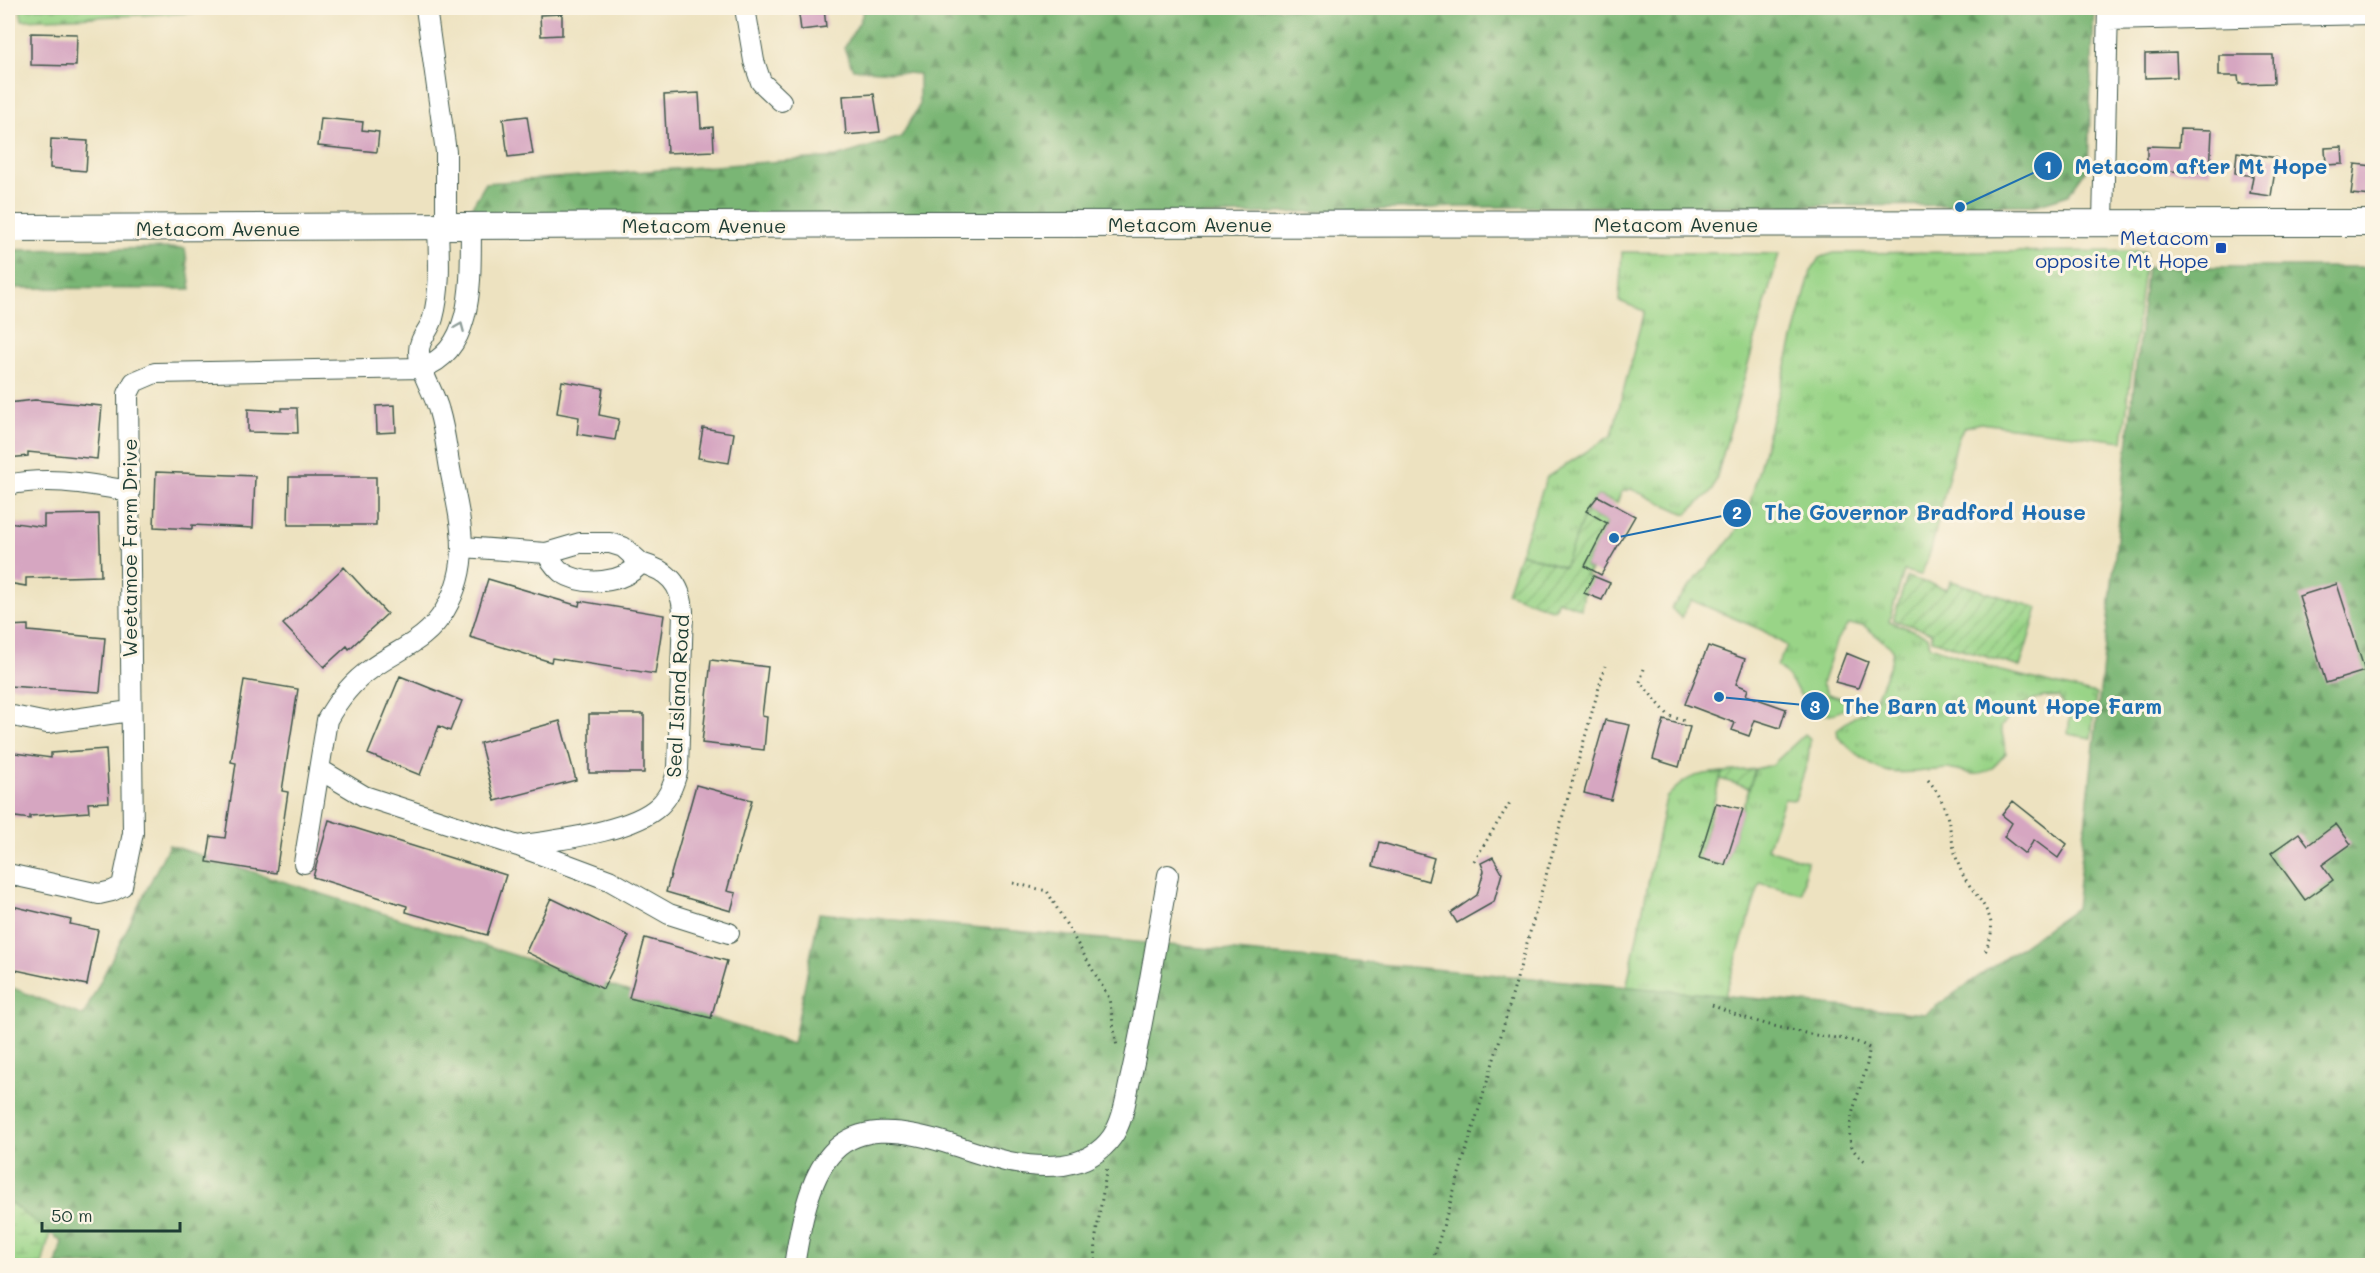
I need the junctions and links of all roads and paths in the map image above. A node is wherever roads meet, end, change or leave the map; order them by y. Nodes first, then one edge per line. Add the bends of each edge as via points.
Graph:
1 (426, 8) edge
2 (746, 8) edge
3 (2108, 14) edge
4 (2373, 14) edge
5 (781, 101) dead end
6 (2103, 222) junction
7 (2373, 223) edge
8 (452, 226) junction
9 (8, 228) edge
10 (468, 300) junction
11 (437, 301) junction
12 (422, 368) junction
13 (8, 484) edge
14 (129, 490) junction
15 (464, 547) junction
16 (546, 553) junction
17 (641, 563) junction
18 (1605, 666) dead end
19 (1644, 669) dead end
20 (130, 711) junction
21 (8, 715) edge
22 (1684, 721) dead end
23 (320, 769) junction
24 (1928, 780) dead end
25 (1511, 801) dead end
26 (518, 846) junction
27 (1474, 861) dead end
28 (304, 863) dead end
29 (8, 874) edge
30 (1168, 875) dead end
31 (1013, 883) dead end
32 (729, 933) dead end
33 (1984, 955) dead end
34 (1712, 1005) dead end
35 (1117, 1052) dead end
36 (1113, 1136) junction
37 (1866, 1162) dead end
38 (794, 1266) edge
39 (1095, 1266) edge
40 (1431, 1266) edge

1 - 8 street
2 - 5 street via 761,82
3 - 4 street
3 - 6 street
6 - 7 main road, Metacom Avenue
6 - 8 main road, Metacom Avenue
8 - 9 main road, Metacom Avenue
8 - 10 street
8 - 11 street
10 - 11 street
12 -> 10 street via 448,351 458,334
11 - 12 street via 419,348
12 - 14 street, Weetamoe Farm Drive via 155,373 141,377 128,394
12 - 15 street via 439,409
13 - 14 street via 63,480
14 - 20 street, Weetamoe Farm Drive
15 - 16 street, Seal Island Road
15 - 23 street via 457,584 434,626 410,647 360,678 333,710 327,720
16 - 17 street, Seal Island Road via 580,543 610,543 623,547
16 - 17 street via 562,572 595,581 624,576
17 - 26 street, Seal Island Road via 672,578 682,597 678,769 674,783 661,804 643,818 578,837
18 - 40 path
19 - 22 path via 1640,682 1669,716
20 - 21 street via 47,723
20 - 29 street, Weetamoe Farm Drive via 133,833 122,886 99,894
23 - 26 street, Seal Island Road via 364,796
23 - 28 street
24 - 33 path via 1939,792 1951,821 1963,874 1991,921 1992,935
25 - 27 path
26 - 32 street, Seal Island Road via 609,880 669,914
30 - 36 street via 1141,1033 1121,1120
31 - 35 path via 1047,891 1109,998
34 - 37 path via 1764,1024 1855,1039 1869,1048 1869,1065 1849,1130 1853,1150
36 - 38 street via 1082,1162 1043,1167 1007,1163 916,1133 884,1129 844,1142 828,1155 814,1180
36 - 39 path via 1096,1236

